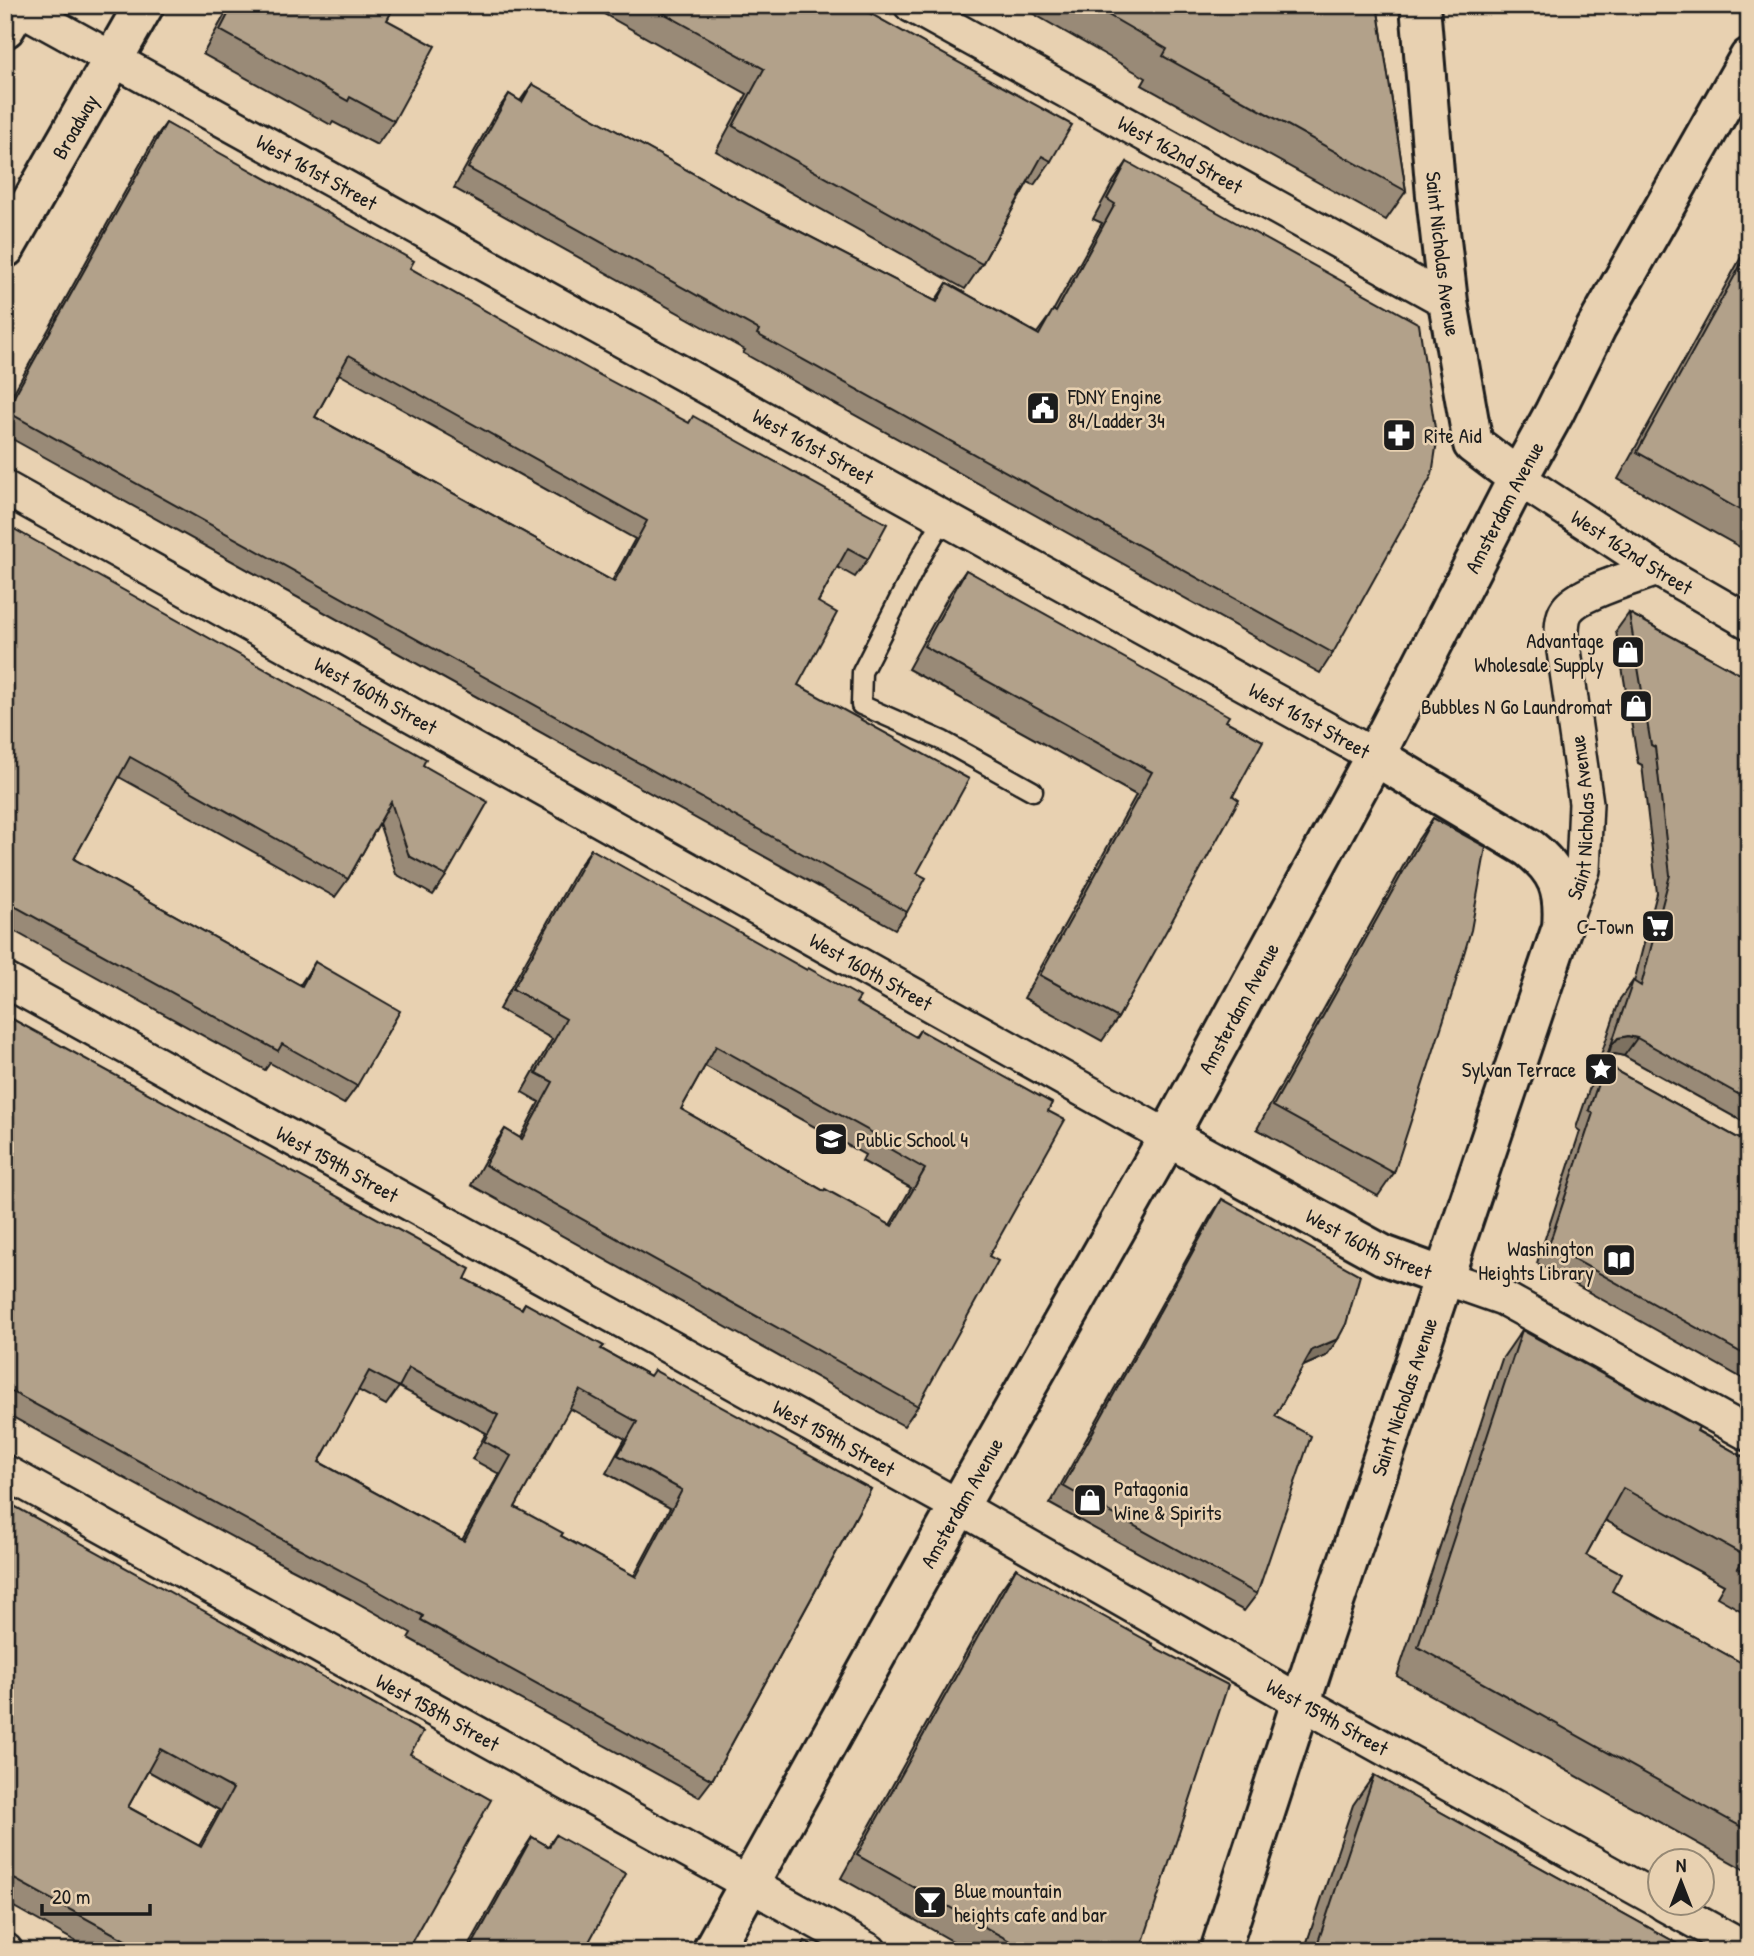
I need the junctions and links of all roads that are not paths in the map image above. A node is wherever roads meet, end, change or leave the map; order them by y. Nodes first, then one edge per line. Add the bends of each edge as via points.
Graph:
1 (144, 5) edge
2 (911, 5) edge
3 (1420, 5) edge
4 (14, 11) edge
5 (1749, 58) edge
6 (113, 59) junction
7 (5, 248) edge
8 (1448, 302) junction
9 (1518, 478) junction
10 (5, 488) edge
11 (944, 518) junction
12 (1657, 569) junction
13 (1749, 622) edge
14 (1376, 756) junction
15 (1033, 791) dead end
16 (1562, 927) junction
17 (5, 980) edge
18 (1168, 1137) junction
19 (1443, 1277) junction
20 (1749, 1434) edge
21 (5, 1472) edge
22 (959, 1507) junction
23 (1301, 1702) junction
24 (750, 1884) junction
25 (1646, 1893) edge
26 (1690, 1918) edge
27 (712, 1951) edge
28 (870, 1951) edge
29 (1220, 1951) edge
30 (1749, 1951) edge

1 - 6 main road, Broadway
2 - 8 street, West 162nd Street
3 - 8 main road, Saint Nicholas Avenue
4 - 6 street, West 161st Street
5 - 9 main road, Amsterdam Avenue via 1596,328
6 - 7 main road, Broadway
6 - 11 street, West 161st Street
8 - 9 main road, Saint Nicholas Avenue via 1473,444
9 - 12 street, West 162nd Street
9 - 14 main road, Amsterdam Avenue
10 - 18 street, West 160th Street
11 - 14 street, West 161st Street
11 - 15 lane via 862,672 861,705 943,741
12 - 13 street, West 162nd Street
12 - 16 street, Saint Nicholas Avenue via 1589,594 1566,610 1562,637 1586,803 1583,870
14 - 16 main road, West 161st Street via 1543,860 1557,878
14 - 18 main road, Amsterdam Avenue
16 - 19 main road, Saint Nicholas Avenue
17 - 22 street, West 159th Street
18 - 19 main road, West 160th Street via 1383,1255
18 - 22 main road, Amsterdam Avenue
19 - 20 street, West 160th Street via 1503,1298
19 - 23 main road, Saint Nicholas Avenue
21 - 24 street, West 158th Street
22 - 23 street, West 159th Street
22 - 24 main road, Amsterdam Avenue
23 - 25 street, West 159th Street
23 - 29 main road, Saint Nicholas Avenue
24 - 27 main road, Amsterdam Avenue
24 - 28 street, West 158th Street
26 - 30 street, West 159th Street

